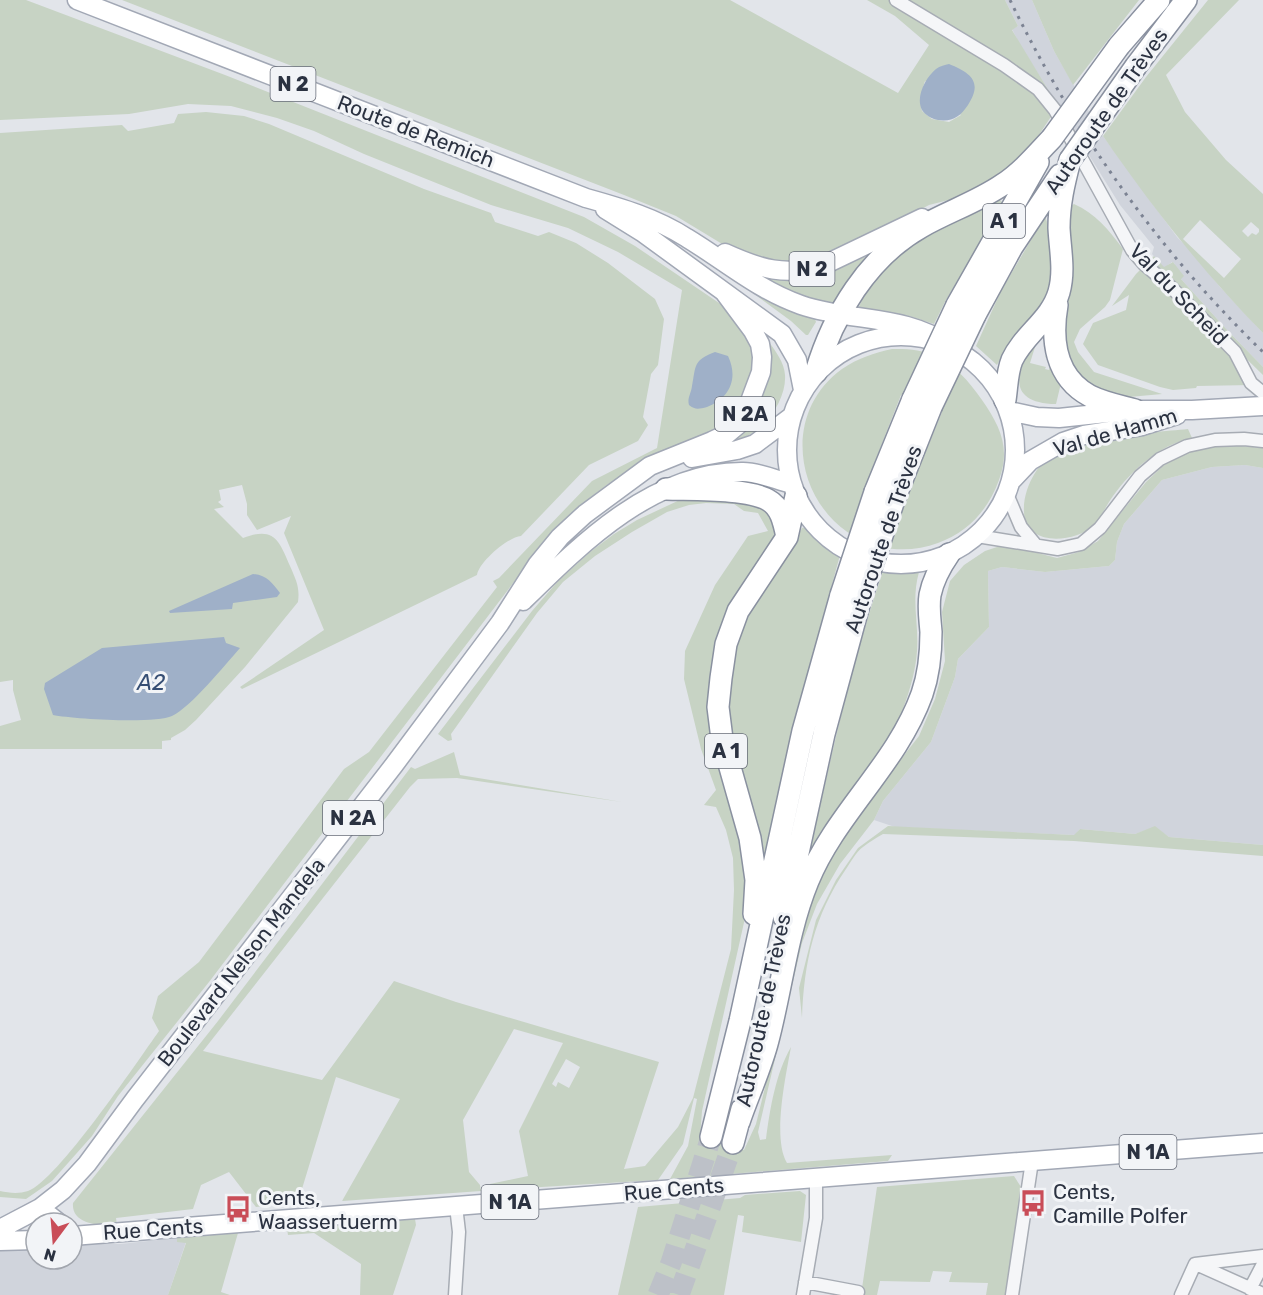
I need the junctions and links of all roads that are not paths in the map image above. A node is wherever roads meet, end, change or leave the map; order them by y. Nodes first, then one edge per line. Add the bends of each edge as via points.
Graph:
1 (77, 0) edge
2 (896, 0) edge
3 (1159, 0) edge
4 (1186, 0) edge
5 (1052, 138) junction
6 (1070, 160) junction
7 (586, 198) junction
8 (967, 203) junction
9 (655, 220) junction
10 (724, 292) junction
11 (1059, 293) junction
12 (966, 310) junction
13 (841, 315) junction
14 (957, 349) junction
15 (816, 372) junction
16 (803, 390) junction
17 (1263, 393) edge
18 (1007, 406) junction
19 (1263, 406) edge
20 (1135, 410) junction
21 (1192, 410) junction
22 (791, 417) junction
23 (1263, 441) edge
24 (630, 483) junction
25 (1010, 486) junction
26 (666, 489) junction
27 (794, 490) junction
28 (977, 536) junction
29 (787, 537) junction
30 (1035, 544) junction
31 (949, 554) junction
32 (850, 598) junction
33 (500, 623) junction
34 (740, 1021) junction
35 (739, 1122) junction
36 (711, 1137) tunnel mouth
37 (733, 1143) tunnel mouth
38 (1263, 1143) edge
39 (1032, 1161) junction
40 (816, 1178) junction
41 (456, 1206) junction
42 (40, 1208) junction
43 (44, 1211) edge
44 (0, 1229) edge
45 (84, 1233) edge
46 (24, 1240) edge
47 (0, 1241) edge
48 (1263, 1256) edge
49 (1195, 1264) junction
50 (1263, 1264) edge
51 (805, 1282) junction
52 (1250, 1289) junction
53 (858, 1292) dead end
54 (1263, 1294) edge
55 (455, 1295) edge
56 (802, 1295) edge
57 (1012, 1295) edge
58 (1181, 1295) edge

1 - 7 main road, Route de Remich / N 2
2 - 17 street, Val du Scheid via 1004,64 1038,89 1055,110 1132,250 1235,352 1251,382
3 - 5 highway, Autoroute de Trèves / A 1, bridge via 1119,46
4 - 6 highway, Autoroute de Trèves / A 1, bridge
5 - 8 highway, N 2 via 1004,184
5 - 12 highway, Autoroute de Trèves / A 1
6 - 11 highway, A 1 via 1060,196
6 - 12 highway, Autoroute de Trèves / A 1
7 - 9 main road, Route de Remich / N 2
7 - 10 main road, Route de Remich / N 2 via 642,232
8 - 9 main road, N 2 via 920,218 824,265 790,271 749,264 686,230
8 - 13 highway, N 2 via 919,228 888,250 860,282
9 - 13 main road, Route de Remich / N 2 via 758,286 800,304
10 - 16 main road, Route de Remich / N 2 via 782,334 798,360
10 - 24 main road, Boulevard Nelson Mandela / N 2A via 760,344 761,372 746,412 727,434 650,466
11 - 18 highway, A 1 via 1045,319 1013,359
11 - 20 highway, A 1 via 1053,335 1062,368 1091,397
12 - 32 highway, Autoroute de Trèves / A 1, bridge via 884,496
13 - 14 main road, Route de Remich / N 2 via 913,326
13 - 15 highway, N 2
14 - 15 main road via 921,337 882,337 846,349
14 - 18 main road via 985,371
15 - 16 main road
16 - 22 main road
18 - 20 main road, Val de Hamm via 1037,417 1059,418
18 - 25 main road via 1016,445
19 - 21 main road, Val de Hamm
20 - 21 main road, Val de Hamm
21 - 25 main road, Val de Hamm via 1142,426 1063,442 1030,461
22 - 24 main road, Boulevard Nelson Mandela / N 2A via 754,444 696,457
22 - 27 main road via 786,451
23 - 30 street via 1215,440 1187,446 1160,459 1140,477 1100,528 1081,544 1058,549
24 - 33 main road, Boulevard Nelson Mandela / N 2A via 560,537
25 - 28 main road via 989,524
25 - 30 street via 1021,527
26 - 27 main road, Boulevard Nelson Mandela / N 2A via 694,478 745,472
26 - 29 highway via 744,492 768,500 783,518
26 - 33 main road, Boulevard Nelson Mandela / N 2A via 631,508 573,554
27 - 29 highway, A 1
27 - 31 main road via 819,529 834,543 861,556 890,564 910,564
28 - 30 street
28 - 31 main road
29 - 34 highway, A 1 via 738,611 726,644 718,707 722,739 750,838 756,880
31 - 35 highway via 930,594 930,656 922,693 895,748 832,835 808,881 789,941 768,1042
32 - 34 highway, Autoroute de Trèves / A 1 via 828,636 803,731
32 - 35 highway, Autoroute de Trèves / A 1
33 - 42 main road, Boulevard Nelson Mandela / N 2A via 87,1164
34 - 36 highway, Autoroute de Trèves / A 1
35 - 37 highway, Autoroute de Trèves / A 1
38 - 39 main road, Rue Cents / N 1A
39 - 40 main road, Rue Cents / N 1A
39 - 57 street
40 - 41 main road, Rue Cents / N 1A
40 - 51 street via 816,1218
41 - 45 main road, Rue Cents / N 1A
41 - 55 street via 459,1232
42 - 43 main road
42 - 44 main road
46 - 47 main road
48 - 49 street
49 - 52 street
49 - 58 street
50 - 52 street
51 - 53 street
51 - 56 street
52 - 54 street

